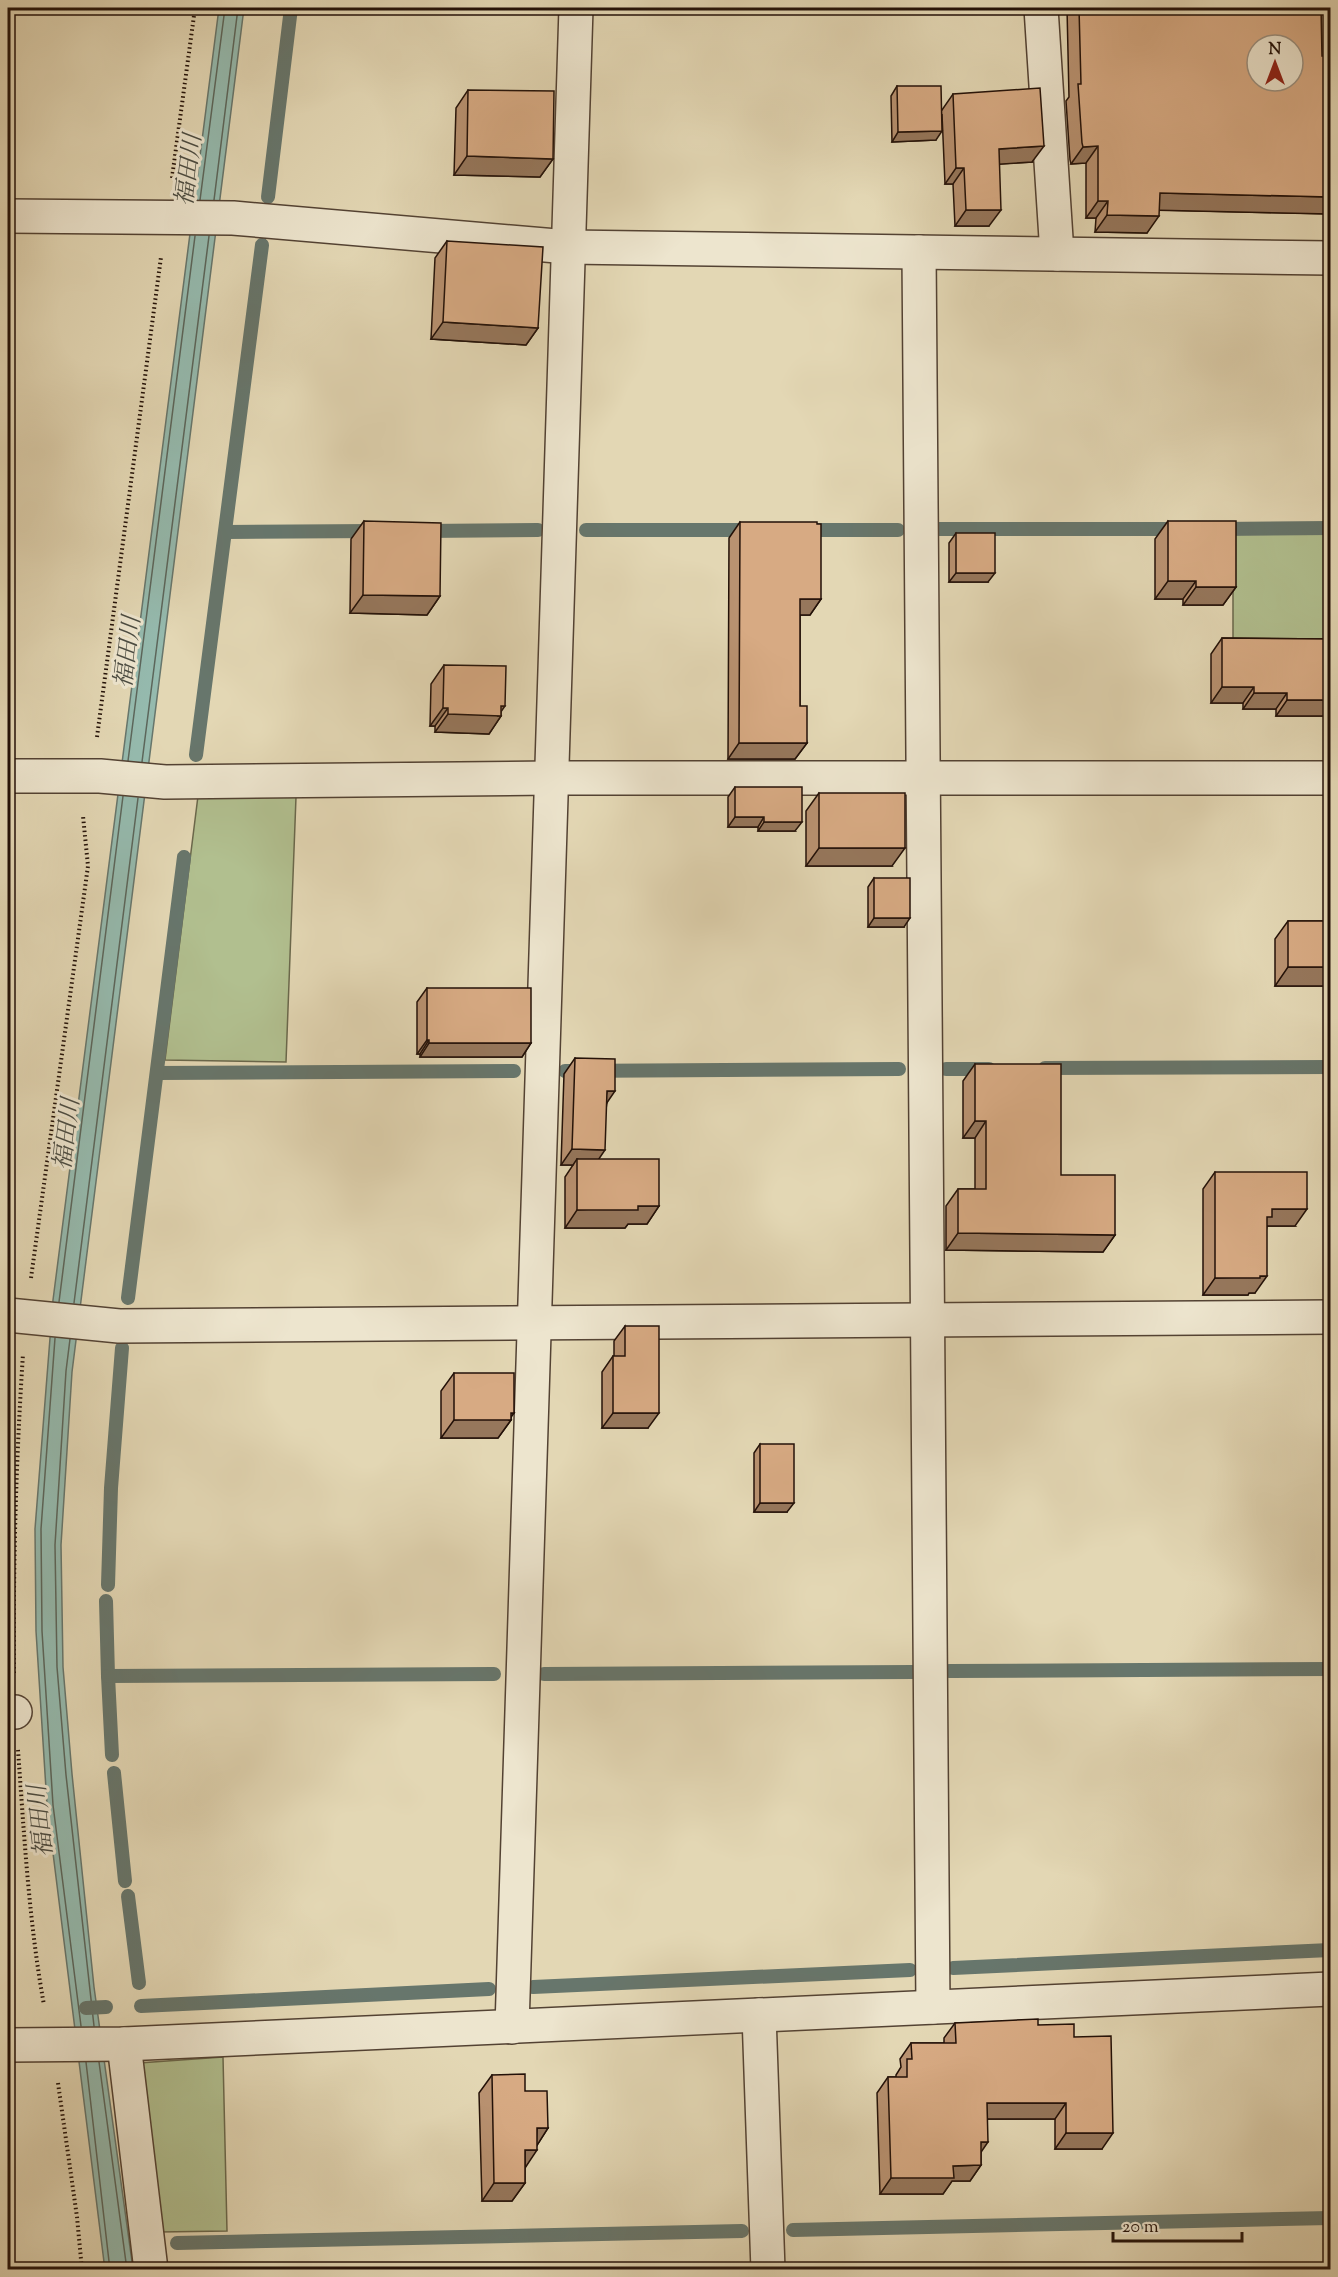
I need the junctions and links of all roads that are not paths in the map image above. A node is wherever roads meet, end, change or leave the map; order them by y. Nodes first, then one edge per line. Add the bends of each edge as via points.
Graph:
1 (576, 8) edge
2 (1041, 8) edge
3 (8, 216) edge
4 (568, 247) junction
5 (919, 252) junction
6 (1057, 254) junction
7 (1330, 258) edge
8 (8, 776) edge
9 (551, 778) junction
10 (923, 778) junction
11 (1330, 778) edge
12 (22, 1316) edge
13 (1330, 1317) edge
14 (927, 1320) junction
15 (534, 1323) junction
16 (1330, 1989) edge
17 (933, 2007) junction
18 (759, 2015) junction
19 (512, 2026) junction
20 (8, 2044) edge
21 (123, 2044) junction
22 (151, 2270) edge
23 (768, 2270) edge

1 - 4 street
2 - 6 street
3 - 4 street via 233,218
4 - 5 street
4 - 9 street
5 - 6 street
5 - 10 street
6 - 7 street
8 - 9 street via 90,776 165,782
9 - 10 street
9 - 15 street
10 - 11 street
10 - 14 street
12 - 15 street via 119,1326
13 - 14 street
14 - 15 street
14 - 17 street
15 - 19 street
16 - 17 street
17 - 18 street
18 - 19 street
18 - 23 street
19 - 21 street
20 - 21 street
21 - 22 street

